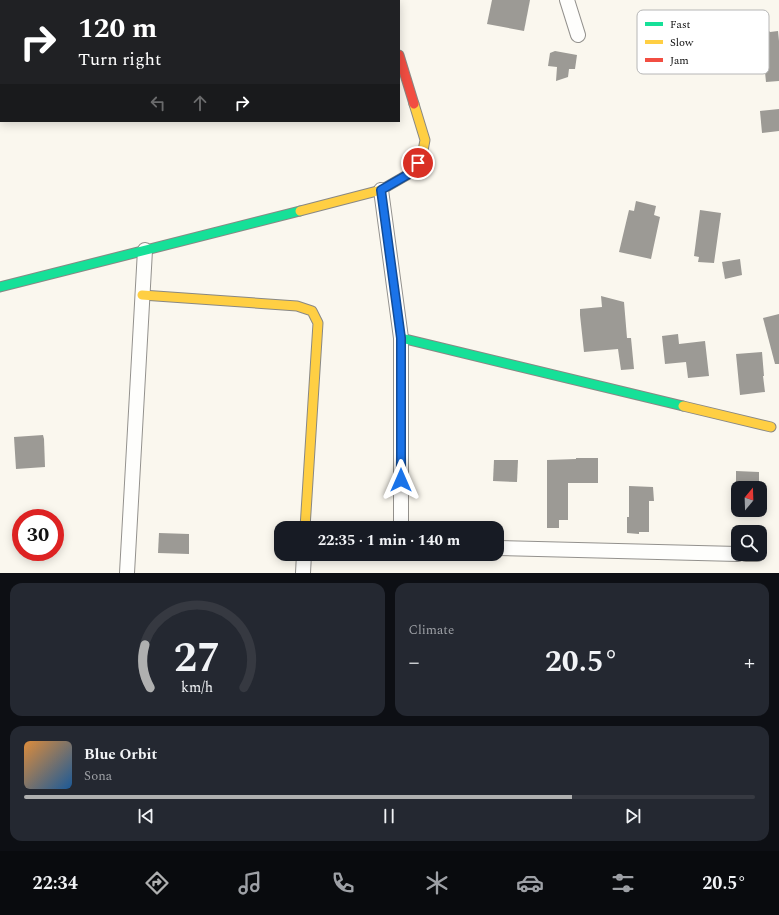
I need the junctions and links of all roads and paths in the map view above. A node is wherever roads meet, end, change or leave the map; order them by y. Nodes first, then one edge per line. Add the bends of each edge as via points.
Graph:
1 (567, 0) edge
2 (578, 35) dead end
3 (400, 58) edge
4 (381, 190) junction
5 (145, 250) junction
6 (0, 287) edge
7 (142, 295) junction
8 (401, 338) junction
9 (771, 427) dead end
10 (305, 521) edge
11 (401, 521) edge
12 (504, 548) edge
13 (731, 554) edge
14 (304, 561) edge
15 (127, 573) edge
16 (303, 573) edge

1 - 2 street
3 - 4 street via 425,140 422,156 414,171
4 - 5 street
4 - 8 street
5 - 6 street
5 - 7 street
7 - 10 street via 297,306 312,311 318,323
7 - 15 street
8 - 9 street
8 - 11 street
12 - 13 street
14 - 16 street

